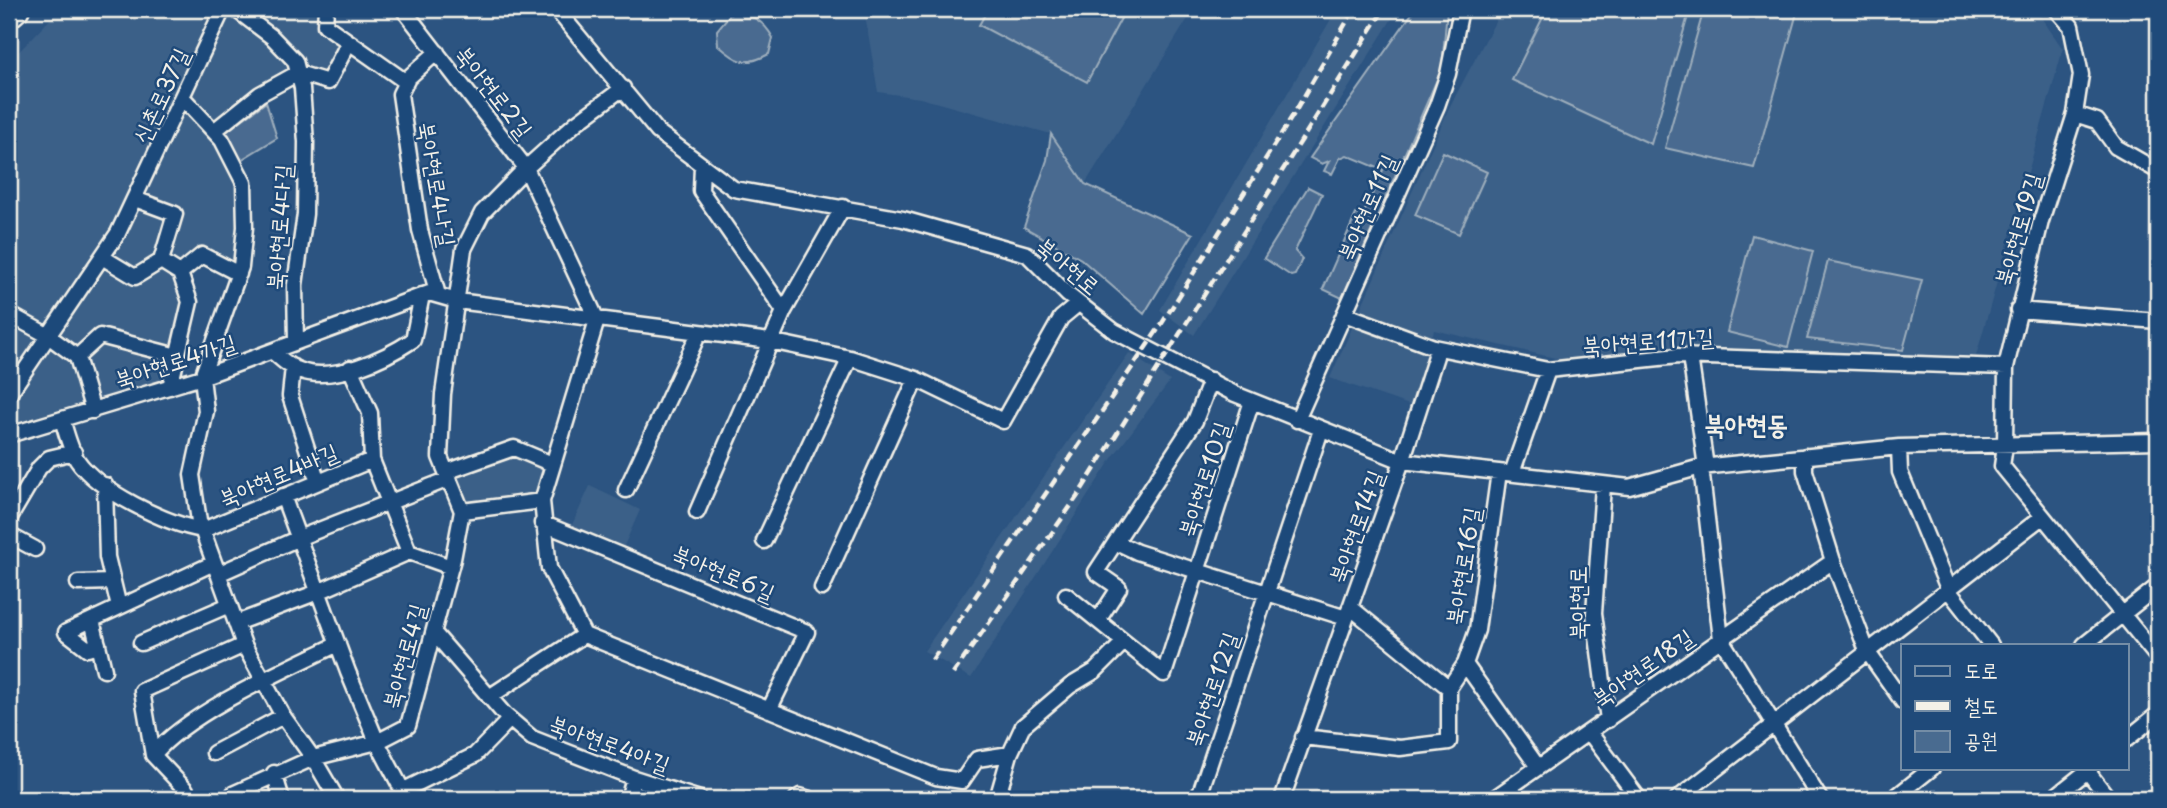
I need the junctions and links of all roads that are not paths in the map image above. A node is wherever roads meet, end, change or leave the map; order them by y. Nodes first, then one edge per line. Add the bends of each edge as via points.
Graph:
1 (17, 9) edge
2 (223, 9) edge
3 (235, 9) edge
4 (326, 9) edge
5 (1461, 9) edge
6 (2056, 9) edge
7 (561, 11) edge
8 (411, 12) edge
9 (9, 16) edge
10 (349, 42) junction
11 (437, 52) junction
12 (298, 73) junction
13 (406, 82) junction
14 (623, 88) junction
15 (183, 98) junction
16 (2075, 114) junction
17 (214, 131) junction
18 (702, 165) junction
19 (526, 168) junction
20 (2158, 171) edge
21 (135, 200) junction
22 (843, 207) junction
23 (102, 257) junction
24 (161, 261) junction
25 (180, 272) junction
26 (239, 274) junction
27 (422, 295) junction
28 (438, 295) junction
29 (457, 301) junction
30 (1078, 303) junction
31 (2018, 310) junction
32 (784, 312) junction
33 (9, 314) edge
34 (1343, 314) junction
35 (597, 320) junction
36 (2158, 321) edge
37 (699, 333) junction
38 (47, 335) junction
39 (770, 341) junction
40 (296, 342) junction
41 (1434, 346) junction
42 (272, 351) junction
43 (177, 356) junction
44 (1690, 356) junction
45 (77, 357) junction
46 (849, 358) junction
47 (293, 367) junction
48 (2006, 367) junction
49 (350, 368) junction
50 (1548, 370) junction
51 (202, 377) junction
52 (916, 379) junction
53 (1211, 380) junction
54 (170, 387) junction
55 (9, 394) edge
56 (1252, 401) junction
57 (93, 411) junction
58 (62, 419) junction
59 (1297, 419) junction
60 (1321, 430) junction
61 (9, 435) edge
62 (2158, 441) edge
63 (2006, 446) junction
64 (1899, 447) junction
65 (74, 452) junction
66 (1805, 456) junction
67 (372, 460) junction
68 (1402, 461) junction
69 (552, 464) junction
70 (1703, 467) junction
71 (1506, 472) junction
72 (448, 475) junction
73 (318, 482) junction
74 (105, 485) junction
75 (1604, 486) junction
76 (626, 490) dead end
77 (284, 496) junction
78 (388, 501) junction
79 (542, 501) junction
80 (462, 511) junction
81 (697, 512) dead end
82 (2042, 517) junction
83 (9, 519) edge
84 (542, 523) junction
85 (203, 530) junction
86 (9, 536) edge
87 (301, 537) junction
88 (764, 541) dead end
89 (1116, 542) junction
90 (34, 549) dead end
91 (409, 552) junction
92 (1833, 561) junction
93 (451, 567) junction
94 (216, 568) junction
95 (1197, 570) junction
96 (113, 582) junction
97 (78, 583) dead end
98 (2158, 586) edge
99 (822, 588) dead end
100 (1949, 592) junction
101 (318, 593) junction
102 (1267, 594) junction
103 (1066, 595) dead end
104 (229, 605) junction
105 (119, 607) junction
106 (1348, 613) junction
107 (2123, 614) junction
108 (1099, 619) junction
109 (92, 620) junction
110 (236, 623) junction
111 (433, 633) junction
112 (584, 635) junction
113 (1721, 639) junction
114 (1124, 642) junction
115 (141, 643) dead end
116 (98, 644) junction
117 (338, 644) junction
118 (1990, 644) edge
119 (2085, 644) edge
120 (244, 645) junction
121 (1867, 651) junction
122 (2158, 658) edge
123 (1465, 664) junction
124 (104, 670) dead end
125 (264, 680) junction
126 (1449, 688) junction
127 (489, 697) junction
128 (1901, 699) edge
129 (769, 710) junction
130 (2158, 714) edge
131 (283, 716) junction
132 (510, 719) junction
133 (1608, 720) junction
134 (1774, 724) junction
135 (1589, 732) junction
136 (1303, 737) junction
137 (2128, 738) edge
138 (377, 742) junction
139 (214, 753) dead end
140 (1010, 754) junction
141 (153, 755) junction
142 (313, 758) junction
143 (1538, 767) junction
144 (1929, 770) edge
145 (2087, 770) edge
146 (2089, 770) edge
147 (274, 774) junction
148 (634, 778) junction
149 (233, 794) dead end
150 (405, 795) edge
151 (179, 799) edge
152 (282, 799) edge
153 (337, 799) edge
154 (628, 799) edge
155 (700, 799) edge
156 (796, 799) edge
157 (810, 799) edge
158 (997, 799) edge
159 (1198, 799) edge
160 (1282, 799) edge
161 (1493, 799) edge
162 (1639, 799) edge
163 (1677, 799) edge
164 (1820, 799) edge
165 (1893, 799) edge
166 (2052, 799) edge
167 (2109, 799) edge

1 - 9 main road
2 - 15 street, 신촌로37길
3 - 12 street, 북아현로4다길 via 272,37 295,61
4 - 10 street via 325,25
5 - 34 street, 북아현로11길 via 1437,106
6 - 16 street, 북아현로19길 via 2071,26 2081,75
7 - 14 street, 북아현로
8 - 11 street, 북아현로2길
10 - 12 street via 328,82
10 - 13 street
11 - 13 street
11 - 19 street, 북아현로2길
12 - 17 street via 260,94
12 - 40 street, 북아현로4다길 via 306,214 295,285
13 - 28 street, 북아현로4나길 via 400,94 420,230
14 - 18 street, 북아현로 via 658,132
14 - 19 street
15 - 17 street
15 - 21 street, 신촌로37길
16 - 20 street via 2097,121 2116,147
16 - 31 street, 북아현로19길
17 - 26 street via 243,183 245,228
18 - 22 street, 북아현로 via 734,190
18 - 32 street via 701,191
19 - 29 street via 482,213 464,249
19 - 35 street
21 - 23 street, 신촌로37길
21 - 24 street via 175,214
22 - 30 street, 북아현로 via 1027,254
22 - 32 street
23 - 24 street via 135,277
23 - 38 street, 신촌로37길
24 - 25 street
25 - 26 street via 202,256
25 - 43 street via 190,302
26 - 51 street
27 - 28 street, 북아현로4가길
27 - 40 street, 북아현로4가길
27 - 49 street, 북아현로4가길 via 413,341 383,360
28 - 29 street, 북아현로4가길
29 - 35 street
29 - 72 street via 443,394 440,457
30 - 52 street via 1060,318 1003,421
30 - 53 street, 북아현로 via 1114,331
31 - 36 street
31 - 48 street, 북아현로19길
32 - 39 street
33 - 38 street
34 - 41 street, 북아현로11가길
34 - 59 street, 북아현로11길
35 - 37 street
35 - 69 street
37 - 39 street
37 - 76 street
38 - 45 street
38 - 55 street, 신촌로37길
39 - 46 street
39 - 81 street, 북아현로6길
40 - 42 street, 북아현로4가길
41 - 50 street, 북아현로11가길
41 - 68 street via 1436,356
42 - 47 street, 북아현로4가길
42 - 51 street, 북아현로4가길
43 - 45 street via 100,336
43 - 54 street
44 - 48 street, 북아현로11가길
44 - 50 street, 북아현로11가길
44 - 70 street
45 - 57 street, 북아현로4가길
46 - 52 street
46 - 88 street, 북아현로6길
47 - 49 street, 북아현로4가길 via 329,373
47 - 73 street via 290,396
48 - 63 street, 북아현로19길
49 - 67 street, 북아현로4바길 via 370,413
50 - 71 street, 북아현로16길
51 - 54 street, 북아현로4가길
51 - 85 street via 206,411 192,475
52 - 99 street
53 - 56 street, 북아현로
53 - 89 street via 1195,421
54 - 57 street, 북아현로4가길
56 - 59 street, 북아현로
56 - 95 street, 북아현로10길
57 - 58 street, 북아현로4가길
58 - 61 street, 북아현로4가길
58 - 65 street
59 - 60 street, 북아현로
60 - 68 street, 북아현로
60 - 102 street, 북아현로12길
62 - 63 street, 북아현로
63 - 64 street, 북아현로
63 - 82 street via 2002,466
64 - 66 street, 북아현로
64 - 100 street via 1900,472
65 - 74 street via 92,477
65 - 83 street via 49,458 39,468
66 - 70 street, 북아현로
66 - 92 street via 1805,471
67 - 73 street, 북아현로4바길
67 - 78 street, 북아현로4바길
68 - 71 street, 북아현로
68 - 106 street, 북아현로14길
69 - 72 street via 514,448
69 - 79 street
70 - 75 street, 북아현로 via 1629,486
70 - 113 street
71 - 75 street, 북아현로
71 - 123 street, 북아현로16길 via 1477,630
72 - 78 street
72 - 80 street
73 - 77 street, 북아현로4바길
74 - 85 street via 182,527
74 - 96 street via 107,557
75 - 133 street, 북아현로 via 1594,612
77 - 85 street, 북아현로4바길
77 - 87 street
78 - 87 street
78 - 91 street, 북아현로4바길
79 - 80 street
79 - 84 street
80 - 93 street, 북아현로4길
82 - 100 street
82 - 107 street
84 - 112 street via 549,568
84 - 129 street, 북아현로6길 via 807,632
85 - 94 street
86 - 90 street
87 - 94 street
87 - 101 street
89 - 95 street, 북아현로10길
89 - 108 street via 1096,572 1119,588
91 - 93 street
91 - 101 street
92 - 113 street, 북아현로18길
92 - 121 street
93 - 111 street, 북아현로4길
94 - 104 street
94 - 105 street
95 - 102 street
95 - 114 street, 북아현로10길 via 1164,674
96 - 97 street
96 - 105 street
98 - 107 street
100 - 118 street
100 - 121 street
101 - 110 street
101 - 117 street
102 - 106 street, 북아현로14길
102 - 159 street, 북아현로12길
103 - 108 street, 북아현로10길
104 - 110 street
104 - 115 street
105 - 109 street
106 - 126 street, 북아현로14길
106 - 136 street, 북아현로14길
107 - 119 street
107 - 122 street
108 - 114 street, 북아현로10길
109 - 116 street
109 - 116 street via 66,632 88,649
110 - 120 street
111 - 127 street, 북아현로4아길
111 - 138 street, 북아현로4길 via 408,726
112 - 127 street
112 - 129 street
113 - 133 street, 북아현로18길
113 - 134 street, 북아현로18길
114 - 140 street via 1095,671 1023,726
116 - 124 street
117 - 125 street
117 - 138 street
120 - 125 street
120 - 141 street via 142,691
121 - 128 street
121 - 134 street
123 - 126 street
123 - 143 street
125 - 131 street
125 - 141 street via 168,737
126 - 136 street via 1449,743 1400,748
127 - 132 street, 북아현로4아길
129 - 140 street via 936,777 962,781 976,759
130 - 137 street
131 - 139 street
131 - 142 street
132 - 148 street, 북아현로4아길 via 532,738
132 - 150 street via 475,755
133 - 135 street, 북아현로18길
134 - 163 street
134 - 164 street, 북아현로18길
135 - 143 street, 북아현로18길
135 - 162 street, 북아현로18길
136 - 160 street, 북아현로14길
138 - 142 street, 북아현로4길
138 - 150 street
140 - 158 street
141 - 151 street via 186,790
142 - 147 street, 북아현로4길
142 - 153 street
143 - 161 street, 북아현로18길
144 - 165 street
145 - 166 street
146 - 167 street
147 - 149 street, 북아현로4길
147 - 152 street
148 - 154 street
148 - 155 street, 북아현로4아길
156 - 157 street

